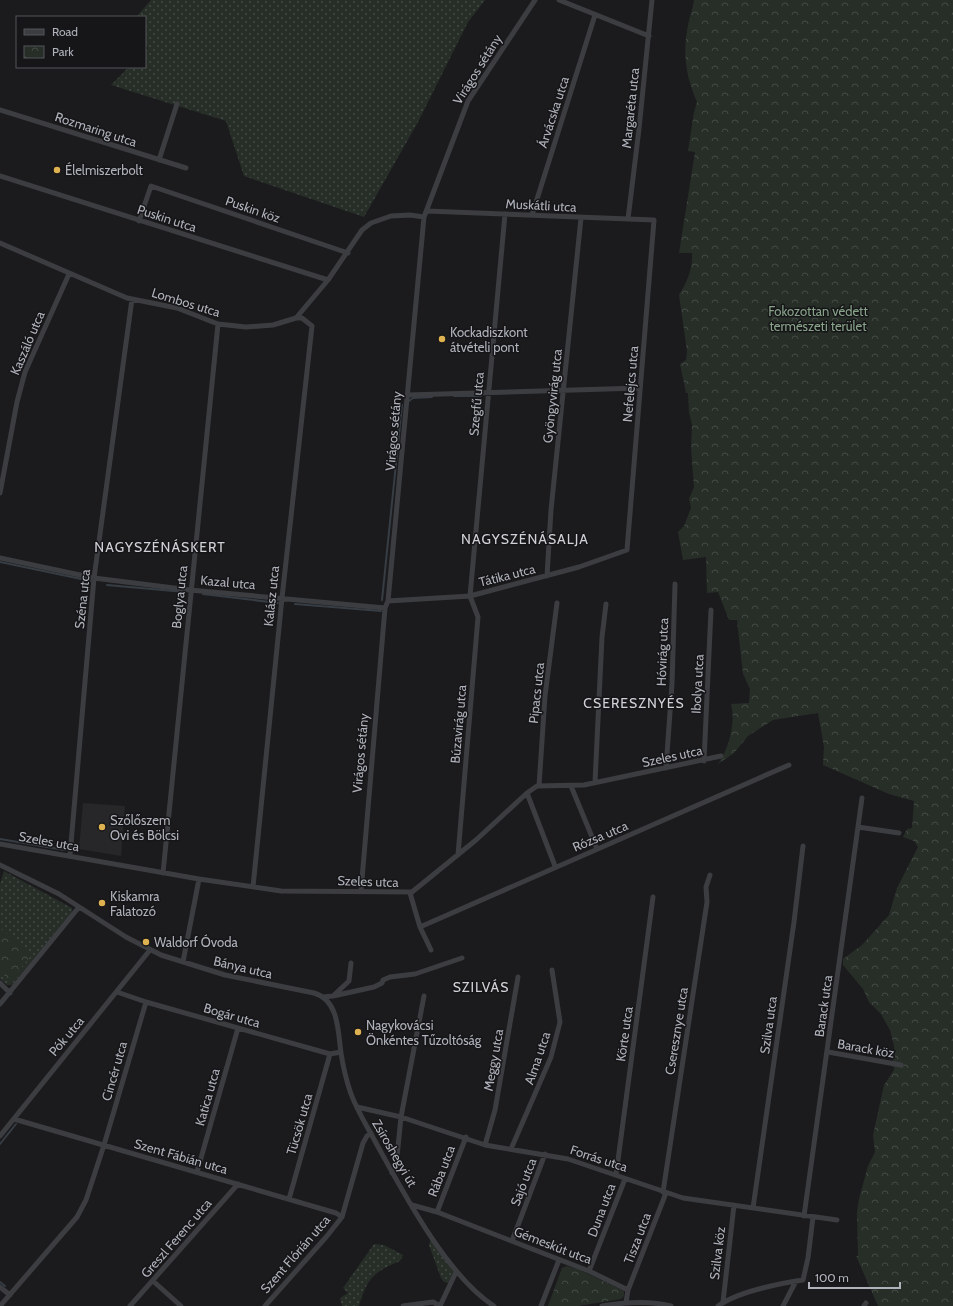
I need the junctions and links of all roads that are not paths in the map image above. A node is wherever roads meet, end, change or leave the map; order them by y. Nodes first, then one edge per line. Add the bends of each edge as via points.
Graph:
1 (535, 0) edge
2 (559, 0) edge
3 (652, 0) edge
4 (595, 15) junction
5 (649, 36) junction
6 (177, 104) dead end
7 (0, 110) edge
8 (159, 160) junction
9 (186, 168) dead end
10 (0, 176) edge
11 (427, 211) junction
12 (505, 214) junction
13 (532, 215) junction
14 (424, 218) junction
15 (580, 218) junction
16 (628, 219) junction
17 (654, 220) joint
18 (140, 221) junction
19 (0, 243) edge
20 (348, 253) junction
21 (69, 274) junction
22 (328, 280) junction
23 (132, 299) junction
24 (296, 318) junction
25 (218, 324) junction
26 (640, 388) junction
27 (564, 391) junction
28 (488, 392) junction
29 (408, 394) junction
30 (0, 493) edge
31 (627, 550) joint
32 (0, 558) edge
33 (547, 576) junction
34 (94, 578) junction
35 (675, 584) dead end
36 (190, 590) junction
37 (470, 596) junction
38 (282, 598) junction
39 (388, 601) junction
40 (557, 603) dead end
41 (606, 604) dead end
42 (385, 608) junction
43 (712, 610) dead end
44 (721, 756) dead end
45 (704, 760) junction
46 (789, 765) dead end
47 (666, 768) junction
48 (595, 782) junction
49 (539, 786) junction
50 (571, 786) junction
51 (527, 793) junction
52 (862, 798) dead end
53 (858, 827) junction
54 (899, 833) dead end
55 (0, 844) edge
56 (803, 846) dead end
57 (597, 850) junction
58 (70, 855) junction
59 (458, 855) junction
60 (0, 865) edge
61 (555, 866) junction
62 (163, 873) junction
63 (710, 875) dead end
64 (198, 879) junction
65 (253, 887) junction
66 (361, 891) junction
67 (410, 892) junction
68 (653, 897) dead end
69 (79, 907) junction
70 (420, 927) junction
71 (150, 950) junction
72 (431, 950) dead end
73 (462, 958) dead end
74 (183, 962) junction
75 (351, 963) dead end
76 (552, 970) dead end
77 (518, 977) dead end
78 (0, 983) edge
79 (117, 992) junction
80 (10, 993) junction
81 (333, 996) junction
82 (424, 996) dead end
83 (323, 997) junction
84 (146, 1002) junction
85 (0, 1004) edge
86 (238, 1028) junction
87 (341, 1052) junction
88 (828, 1052) junction
89 (330, 1054) junction
90 (901, 1065) dead end
91 (357, 1107) junction
92 (401, 1117) junction
93 (14, 1119) junction
94 (371, 1133) junction
95 (0, 1136) edge
96 (466, 1138) junction
97 (104, 1145) junction
98 (485, 1145) junction
99 (511, 1149) junction
100 (545, 1154) junction
101 (197, 1172) junction
102 (392, 1173) junction
103 (616, 1175) junction
104 (625, 1179) junction
105 (238, 1184) junction
106 (664, 1192) junction
107 (289, 1199) junction
108 (412, 1205) junction
109 (734, 1205) junction
110 (753, 1208) junction
111 (437, 1212) junction
112 (804, 1216) junction
113 (342, 1217) junction
114 (813, 1217) junction
115 (837, 1220) dead end
116 (512, 1240) junction
117 (559, 1260) junction
118 (589, 1271) junction
119 (456, 1272) junction
120 (796, 1280) junction
121 (153, 1281) junction
122 (0, 1287) edge
123 (628, 1290) junction
124 (10, 1295) junction
125 (626, 1302) junction
126 (723, 1302) junction
127 (440, 1304) edge
128 (268, 1305) edge
129 (0, 1306) edge
130 (130, 1306) edge
131 (181, 1306) edge
132 (403, 1306) edge
133 (494, 1306) edge
134 (541, 1306) edge
135 (602, 1306) edge
136 (671, 1306) edge
137 (718, 1306) edge
138 (783, 1306) edge

1 - 11 street, Virágos sétány via 468,101
2 - 4 street
3 - 5 street, Margaréta utca
4 - 5 street
4 - 13 street, Árvácska utca
5 - 16 street, Margaréta utca
6 - 8 street
7 - 8 street, Rozmaring utca
8 - 9 street, Rozmaring utca
10 - 18 street, Puskin utca
11 - 12 street, Muskátli utca
11 - 14 street, Virágos sétány
12 - 13 street, Muskátli utca
12 - 28 street, Szegfű utca
13 - 15 street, Muskátli utca
14 - 20 street via 400,215 382,218 362,230
14 - 29 street, Virágos sétány
15 - 16 street, Muskátli utca
15 - 27 street, Gyöngyvirág utca
16 - 17 street, Muskátli utca
17 - 26 street, Nefelejcs utca
18 - 20 street, Puskin köz via 151,186
18 - 22 street, Puskin utca
19 - 21 street, Lombos utca
20 - 22 street
21 - 23 street, Lombos utca
21 - 30 street, Kaszáló utca via 25,372
22 - 24 street
23 - 25 street, Lombos utca via 177,308
23 - 34 street, Széna utca
24 - 25 street, Lombos utca via 273,325 246,327
24 - 38 street, Kalász utca via 302,318 312,326
25 - 36 street, Boglya utca
26 - 27 street
26 - 31 street, Nefelejcs utca
27 - 28 street
27 - 33 street, Gyöngyvirág utca via 551,510
28 - 29 street
28 - 37 street, Szegfű utca
29 - 39 street, Virágos sétány
31 - 33 street, Tátika utca
32 - 34 street, Kazal utca
33 - 37 street, Tátika utca
34 - 36 street, Kazal utca
34 - 58 street, Széna utca
35 - 47 street, Hóvirág utca
36 - 38 street, Kazal utca
36 - 62 street, Boglya utca
37 - 39 street, Tátika utca
37 - 59 street, Búzavirág utca via 478,617
38 - 42 street, Kazal utca
38 - 65 street, Kalász utca
39 - 42 street, Virágos sétány
40 - 49 street, Pipacs utca via 545,696
41 - 48 street
42 - 66 street, Virágos sétány
43 - 45 street, Ibolya utca
44 - 45 street, Szeles utca
45 - 47 street, Szeles utca
46 - 57 street, Rózsa utca
47 - 48 street, Szeles utca
48 - 50 street, Szeles utca
49 - 50 street, Szeles utca
49 - 51 street, Szeles utca
50 - 57 street
51 - 59 street, Szeles utca
51 - 61 street
52 - 53 street, Barack utca
53 - 54 street
53 - 88 street, Barack utca
55 - 58 street, Szeles utca
56 - 110 street, Szilva utca
57 - 61 street, Rózsa utca
58 - 62 street, Szeles utca
59 - 67 street, Szeles utca via 418,889
60 - 69 street, Bánya utca
61 - 70 street, Rózsa utca
62 - 64 street, Szeles utca
63 - 106 street, Cseresznye utca via 706,887 707,902
64 - 65 street, Szeles utca
64 - 74 street
65 - 66 street, Szeles utca via 285,892
66 - 67 street, Szeles utca
67 - 70 street
68 - 103 street, Körte utca
69 - 71 street, Bánya utca
69 - 80 street
70 - 72 street
71 - 74 street, Bánya utca
71 - 79 street, Pók utca
73 - 81 street via 415,974 390,977 374,987
74 - 83 street, Bánya utca via 225,975
75 - 81 street via 349,981
76 - 99 street, Alma utca via 560,1022 551,1057
77 - 98 street, Meggy utca via 495,1110
78 - 80 street
79 - 84 street, Bogár utca
79 - 93 street, Pók utca
80 - 85 street
81 - 83 street
82 - 92 street
83 - 87 street, Zsíroshegyi út via 335,1014
84 - 86 street, Bogár utca
84 - 97 street, Cincér utca
86 - 89 street, Bogár utca
86 - 101 street, Katica utca
87 - 89 street, Bogár utca
87 - 91 street, Zsíroshegyi út via 350,1091
88 - 90 street, Barack köz
88 - 112 street, Barack utca
89 - 107 street, Tücsök utca
91 - 92 street, Forrás utca
91 - 94 street, Zsíroshegyi út
92 - 96 street, Forrás utca
92 - 102 street via 397,1163
93 - 95 street, Pók utca
93 - 97 street, Szent Fábián utca
94 - 102 street, Zsíroshegyi út
94 - 113 street via 363,1143
96 - 98 street, Forrás utca
96 - 111 street, Rába utca
97 - 101 street, Szent Fábián utca
97 - 124 street, Cincér utca via 86,1200 77,1216
98 - 99 street, Forrás utca
99 - 100 street, Forrás utca
100 - 103 street, Forrás utca
100 - 116 street, Sajó utca
101 - 105 street, Szent Fábián utca
102 - 108 street, Zsíroshegyi út
103 - 104 street, Forrás utca
104 - 106 street, Forrás utca
104 - 118 street, Duna utca
105 - 107 street, Szent Fábián utca
105 - 121 street, Greszl Ferenc utca
106 - 109 street, Forrás utca via 683,1198
106 - 123 street, Tisza utca
107 - 113 street, Szent Fábián utca via 336,1212
108 - 111 street, Gémeskút utca
108 - 119 street, Zsíroshegyi út
109 - 110 street, Forrás utca
109 - 126 street, Szilva köz
110 - 112 street, Forrás utca
111 - 116 street, Gémeskút utca
112 - 114 street, Forrás utca
113 - 128 street, Szent Flórián utca
114 - 115 street, Forrás utca
114 - 120 street via 803,1280
116 - 117 street, Gémeskút utca
117 - 118 street, Gémeskút utca
117 - 134 street
118 - 123 street, Gémeskút utca
119 - 127 street
119 - 133 street, Zsíroshegyi út
120 - 126 street
120 - 138 street
121 - 130 street, Greszl Ferenc utca
121 - 131 street
122 - 124 street
123 - 125 street
124 - 129 street, Cincér utca
125 - 135 street
125 - 136 street via 657,1302
126 - 137 street
127 - 132 street via 433,1302

